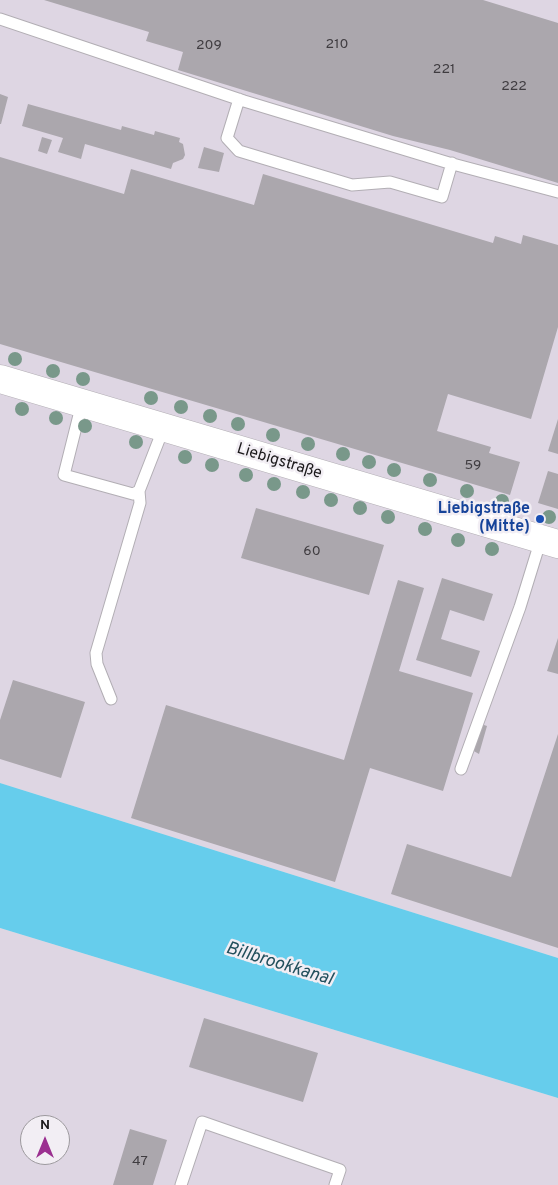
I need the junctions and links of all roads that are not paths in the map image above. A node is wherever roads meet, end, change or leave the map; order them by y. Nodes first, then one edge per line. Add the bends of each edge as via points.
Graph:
1 (0, 19) edge
2 (239, 99) junction
3 (452, 163) junction
4 (558, 192) edge
5 (0, 379) edge
6 (82, 403) junction
7 (164, 427) junction
8 (139, 491) junction
9 (549, 542) edge
10 (112, 699) dead end
11 (461, 769) dead end
12 (181, 1185) edge
13 (335, 1185) edge

1 - 2 lane
2 - 3 lane
2 - 3 lane via 227,138 238,151 352,185 390,182 442,197
3 - 4 lane
5 - 6 main road, Liebigstraße
6 - 7 main road, Liebigstraße
6 - 8 lane via 64,475 133,494
7 - 8 lane
7 - 9 main road, Liebigstraße
8 - 10 lane via 140,504 96,653 97,664
9 - 11 lane via 520,607
12 - 13 lane via 202,1122 340,1170

